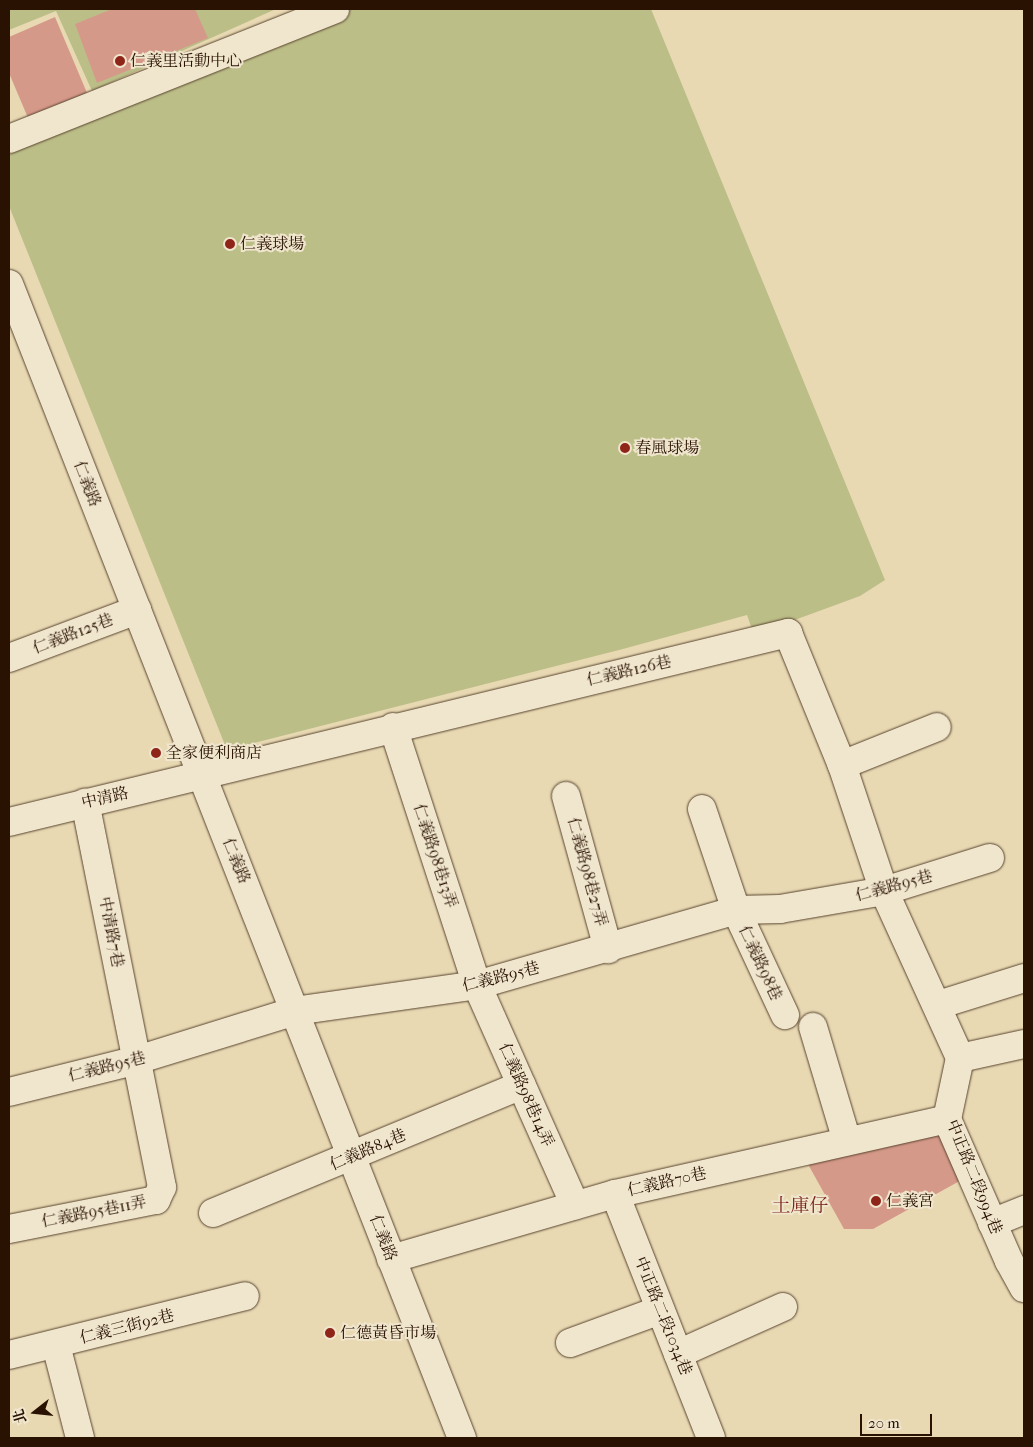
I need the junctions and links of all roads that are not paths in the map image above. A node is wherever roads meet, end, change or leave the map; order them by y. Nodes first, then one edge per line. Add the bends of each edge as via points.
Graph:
1 (335, 9) edge
2 (9, 139) edge
3 (9, 284) edge
4 (137, 610) junction
5 (9, 658) edge
6 (393, 727) junction
7 (937, 727) dead end
8 (842, 765) junction
9 (202, 776) junction
10 (566, 796) dead end
11 (85, 803) junction
12 (702, 809) dead end
13 (9, 822) edge
14 (990, 858) dead end
15 (884, 891) junction
16 (736, 910) junction
17 (608, 949) junction
18 (1024, 978) edge
19 (477, 985) junction
20 (938, 1006) junction
21 (295, 1011) junction
22 (785, 1015) dead end
23 (813, 1027) dead end
24 (1024, 1044) edge
25 (960, 1058) junction
26 (137, 1060) junction
27 (522, 1085) junction
28 (9, 1089) edge
29 (947, 1119) junction
30 (847, 1141) junction
31 (353, 1156) junction
32 (615, 1194) junction
33 (575, 1205) junction
34 (1024, 1210) edge
35 (213, 1213) dead end
36 (992, 1223) junction
37 (9, 1229) edge
38 (391, 1259) junction
39 (1024, 1288) edge
40 (245, 1296) dead end
41 (783, 1307) dead end
42 (660, 1310) junction
43 (570, 1343) dead end
44 (56, 1345) junction
45 (678, 1354) junction
46 (9, 1355) edge
47 (704, 1436) edge
48 (80, 1438) edge
49 (462, 1438) edge

1 - 2 street
3 - 4 street, 仁義路
4 - 5 street, 仁義路125巷
4 - 9 street, 仁義路
6 - 8 street, 仁義路126巷 via 788,632
6 - 9 street, 仁義路126巷
6 - 19 street, 仁義路98巷13弄
7 - 8 street
8 - 15 street, 仁義路126巷
9 - 11 street, 中清路
9 - 21 street, 仁義路
10 - 17 street, 仁義路98巷27弄
11 - 13 street, 中清路
11 - 26 street, 中清路7巷
12 - 16 street, 仁義路98巷
14 - 15 street, 仁義路95巷
15 - 16 street, 仁義路95巷 via 780,909
15 - 20 street
16 - 17 street, 仁義路95巷
16 - 22 street, 仁義路98巷
17 - 19 street, 仁義路95巷
18 - 20 street
19 - 21 street, 仁義路95巷
19 - 27 street, 仁義路98巷14弄
20 - 25 street
21 - 26 street, 仁義路95巷
21 - 31 street, 仁義路
23 - 30 street
24 - 25 street
25 - 29 street, 中正路二段994巷
26 - 28 street, 仁義路95巷
26 - 37 street, 仁義路95巷11弄 via 162,1187 156,1200
27 - 31 street, 仁義路84巷
27 - 33 street, 仁義路98巷14弄
29 - 30 street, 仁義路70巷
29 - 36 street, 中正路二段994巷
30 - 32 street, 仁義路70巷
31 - 35 street, 仁義路84巷
31 - 38 street, 仁義路
32 - 33 street, 仁義路70巷
32 - 42 street, 中正路二段1034巷
33 - 38 street, 仁義路70巷
34 - 36 street
36 - 39 street, 中正路二段994巷
38 - 49 street, 仁義路
40 - 44 street, 仁義三街92巷
41 - 45 street
42 - 43 street
42 - 45 street, 中正路二段1034巷
44 - 46 street, 仁義三街92巷
44 - 48 street
45 - 47 street, 中正路二段1034巷

